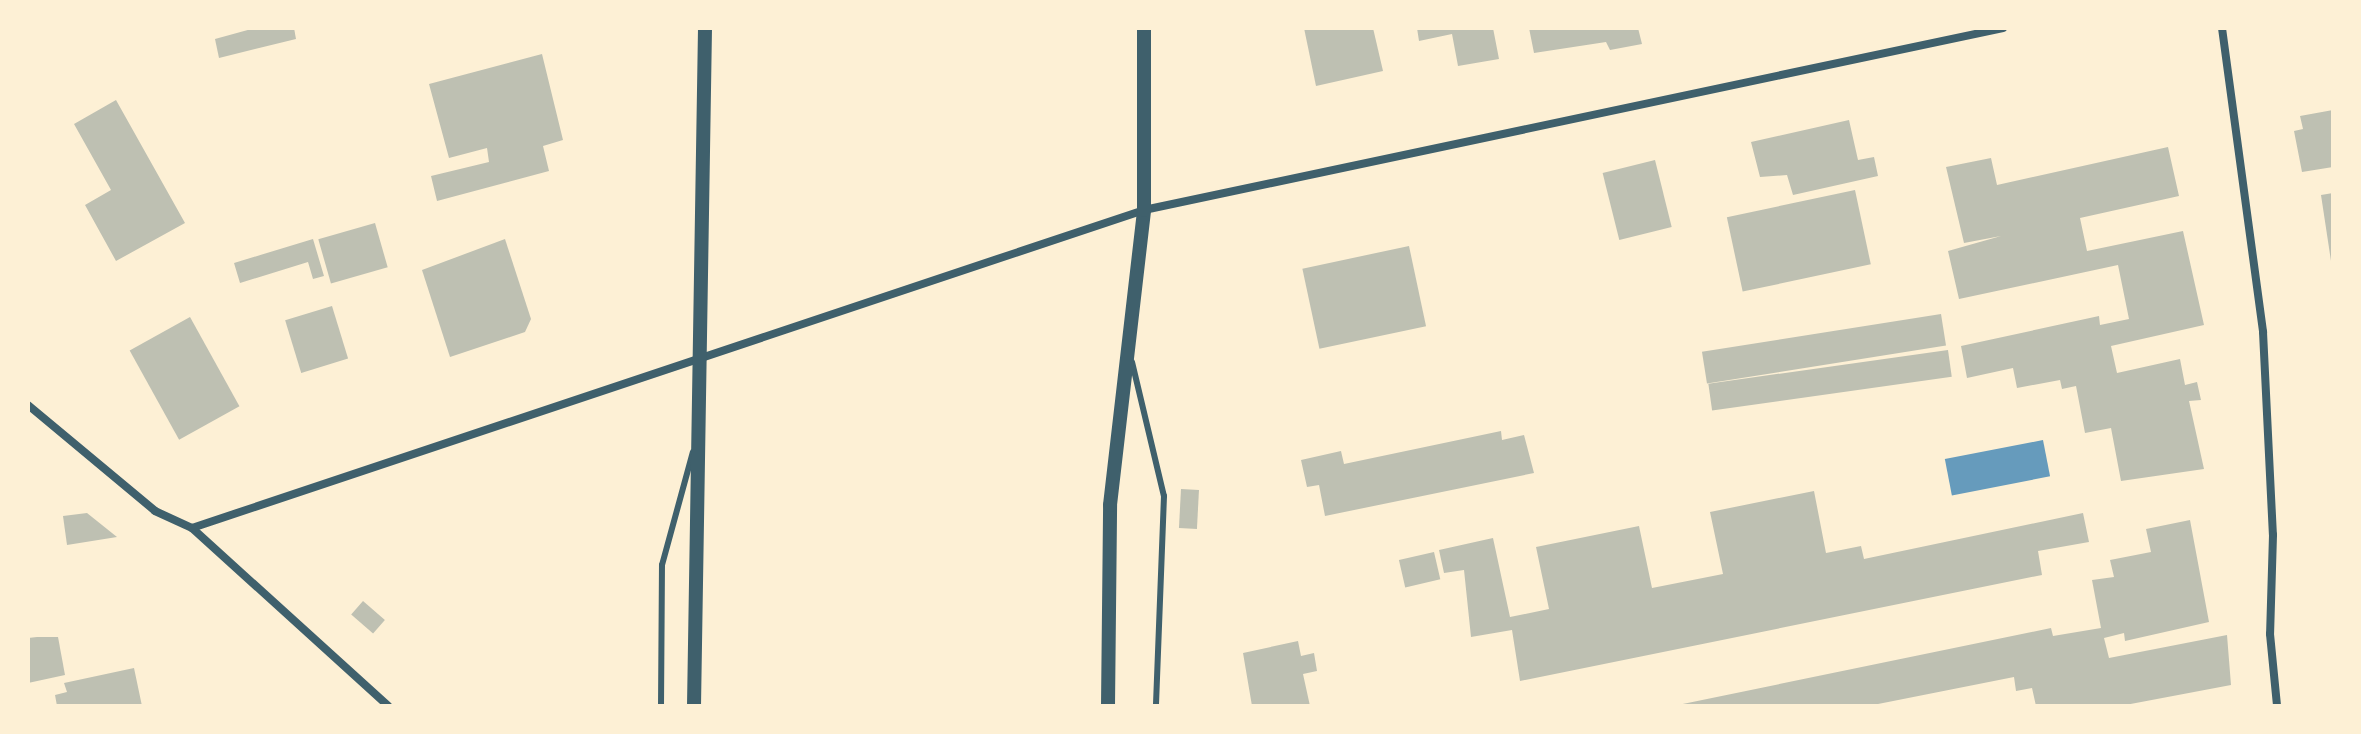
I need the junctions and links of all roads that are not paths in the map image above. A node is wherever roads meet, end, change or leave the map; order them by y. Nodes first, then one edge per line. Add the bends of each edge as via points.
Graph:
1 (705, 28) edge
2 (1144, 28) edge
3 (2003, 28) edge
4 (2222, 28) edge
5 (1144, 210) junction
6 (1128, 346) junction
7 (698, 361) junction
8 (28, 405) edge
9 (697, 437) junction
10 (192, 528) junction
11 (388, 706) edge
12 (661, 706) edge
13 (694, 706) edge
14 (1108, 706) edge
15 (1156, 706) edge
16 (2277, 706) edge

1 - 7 street
2 - 5 street
3 - 5 street
4 - 16 street via 2263,332 2273,535 2270,634
5 - 6 street
5 - 7 street via 735,343
6 - 14 street via 1110,505
6 - 15 lane via 1164,496
7 - 9 street
7 - 10 street
8 - 10 street via 155,511
9 - 12 lane via 662,565
9 - 13 street
10 - 11 street

